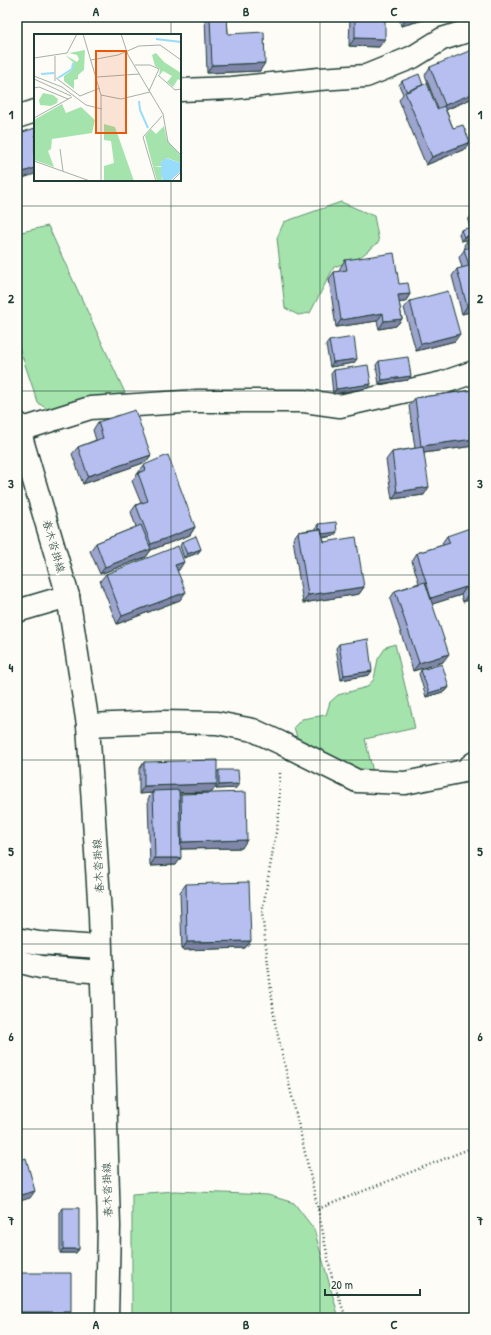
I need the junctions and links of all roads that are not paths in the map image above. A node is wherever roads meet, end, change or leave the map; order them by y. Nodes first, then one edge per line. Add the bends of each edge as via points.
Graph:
1 (474, 29) edge
2 (181, 90) edge
3 (34, 111) edge
4 (17, 117) edge
5 (474, 372) edge
6 (18, 426) edge
7 (68, 596) junction
8 (17, 610) edge
9 (88, 725) junction
10 (474, 763) edge
11 (17, 939) edge
12 (100, 947) junction
13 (17, 962) edge
14 (102, 972) junction
15 (107, 1318) edge

1 - 2 street via 442,39 413,57 366,76
3 - 4 street
5 - 6 street via 442,383 340,406 304,401 198,401 90,408
6 - 7 street, 春木沓掛線
7 - 8 street
7 - 9 street, 春木沓掛線
9 - 10 street via 217,723 253,730 357,781 405,783 464,771
9 - 12 street, 春木沓掛線 via 100,899
11 - 12 street
12 - 14 street, 春木沓掛線
13 - 14 street via 41,967
14 - 15 street, 春木沓掛線 via 109,1226

